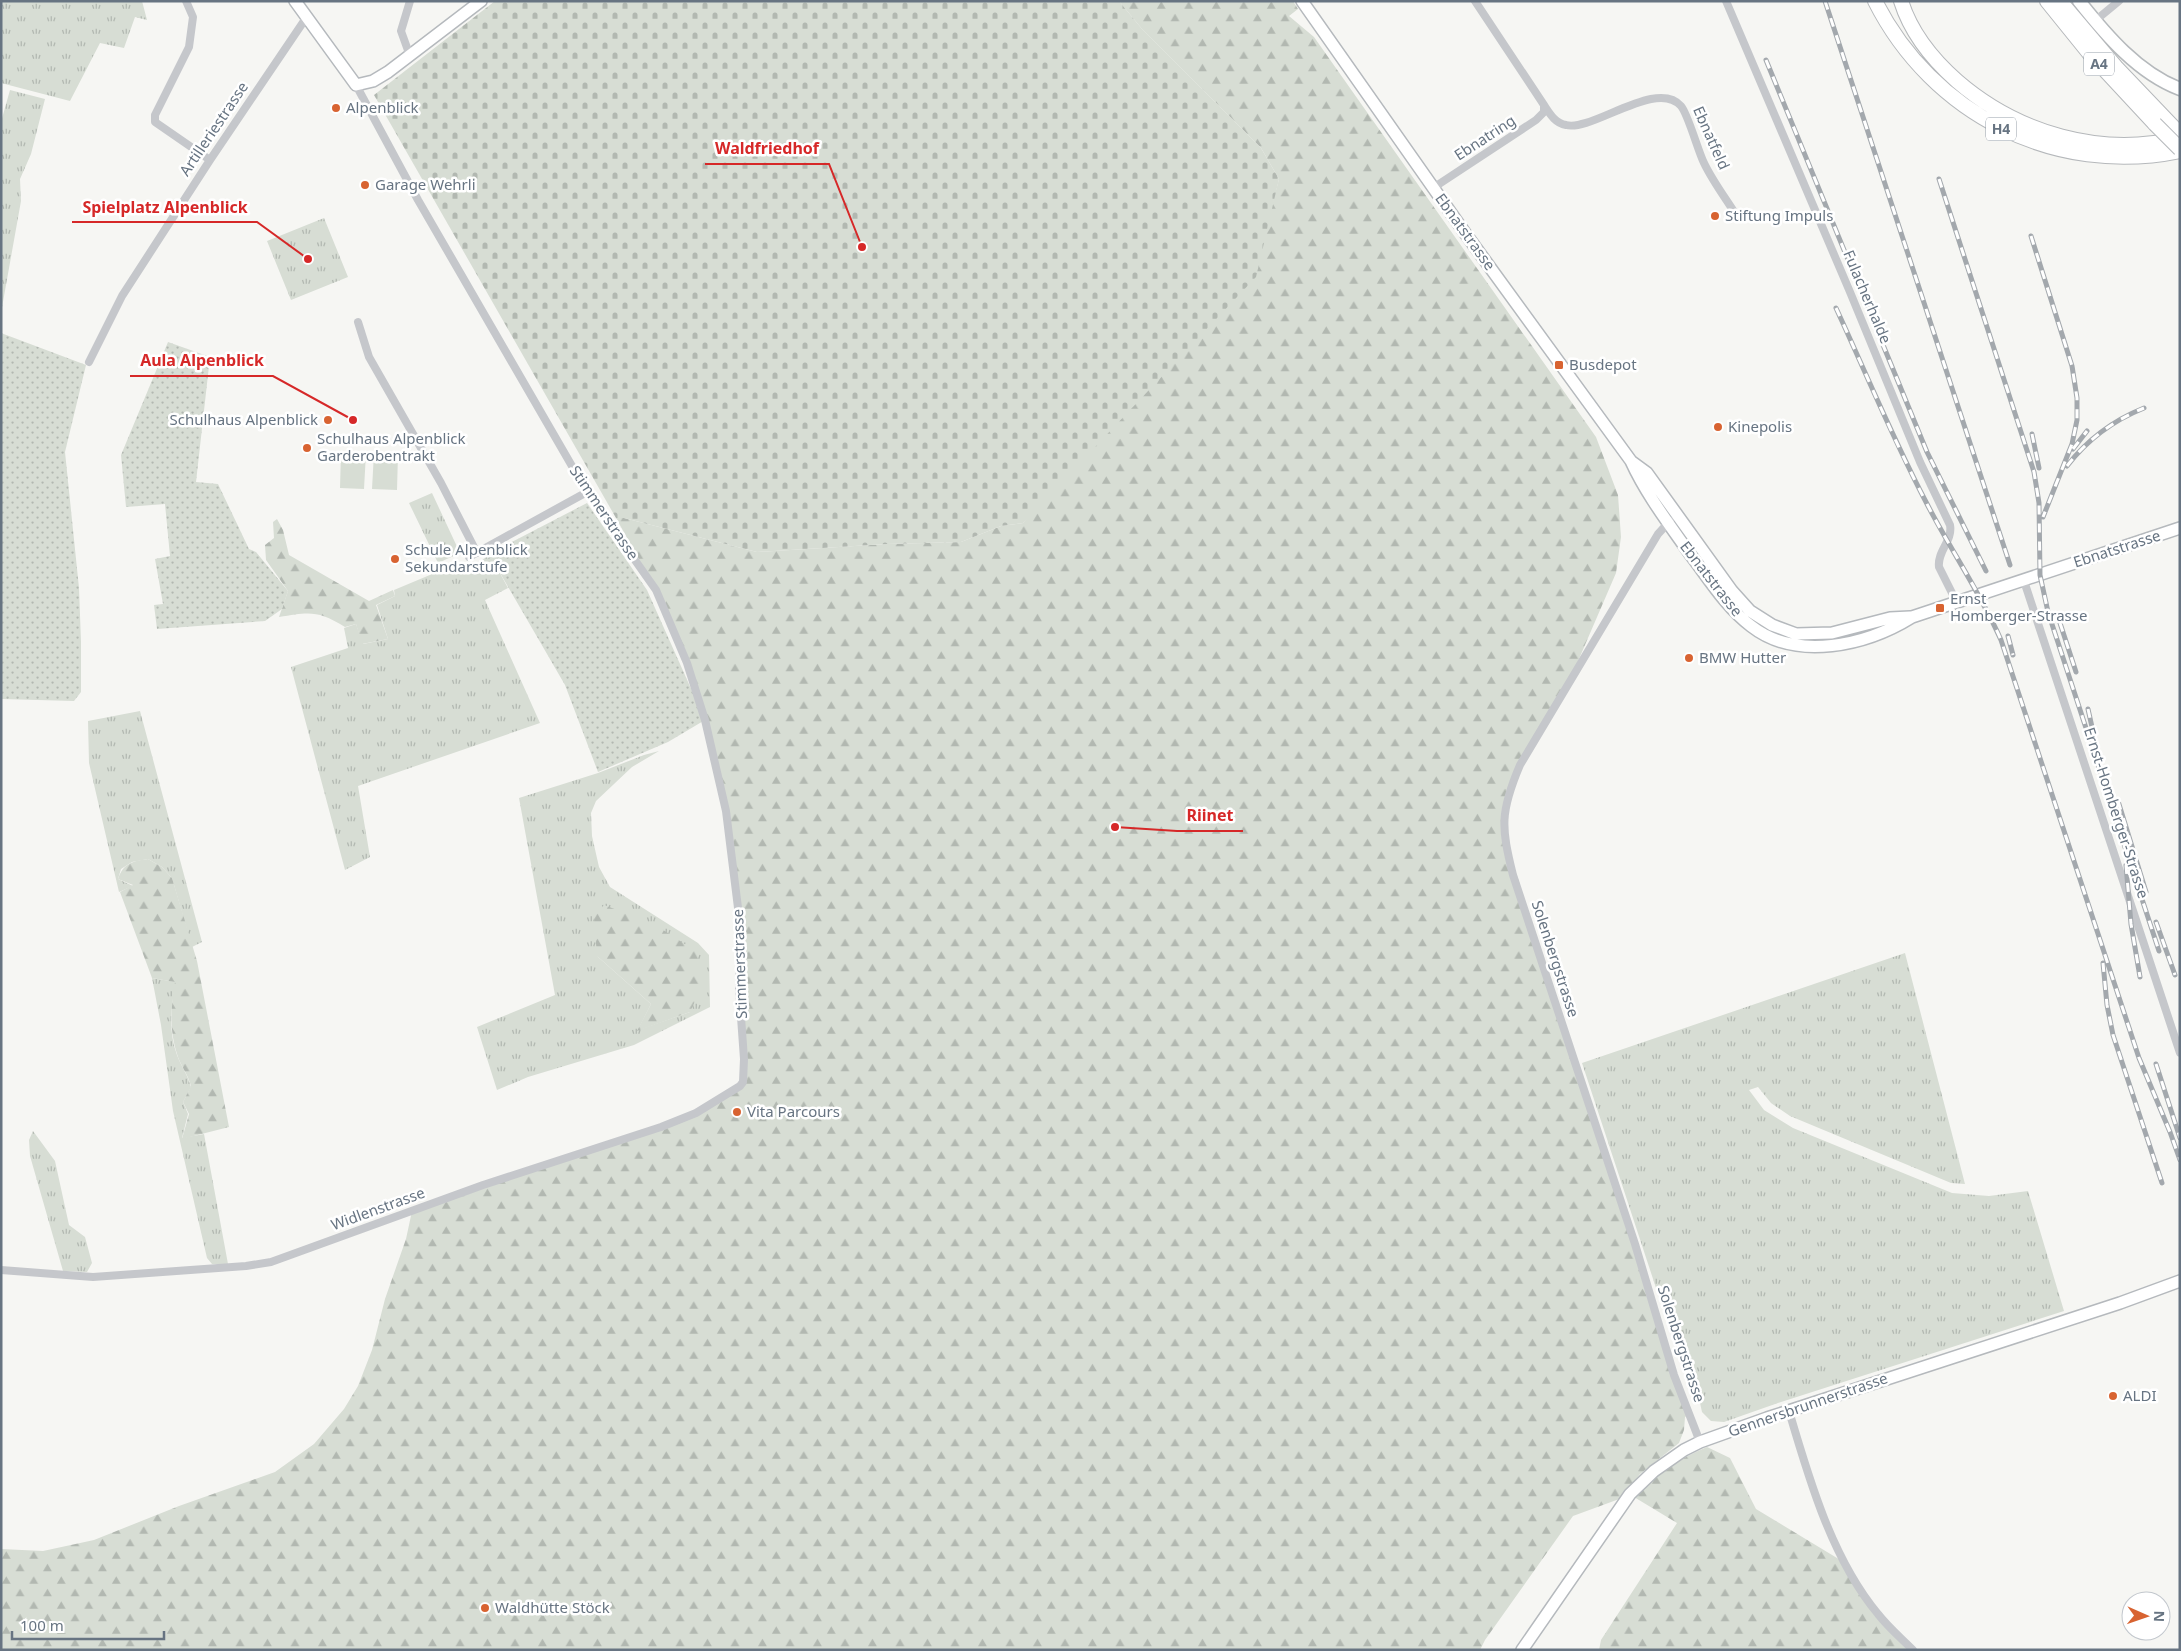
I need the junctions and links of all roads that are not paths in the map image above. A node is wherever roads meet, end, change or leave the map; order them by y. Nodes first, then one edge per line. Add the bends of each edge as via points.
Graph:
1 (186, 1) edge
2 (295, 1) edge
3 (410, 1) edge
4 (481, 1) edge
5 (1302, 1) edge
6 (1475, 1) edge
7 (1726, 1) edge
8 (1875, 1) edge
9 (1895, 1) edge
10 (1901, 1) edge
11 (2047, 1) edge
12 (2060, 1) edge
13 (2078, 1) edge
14 (2119, 1) edge
15 (306, 18) junction
16 (2096, 20) junction
17 (1912, 28) junction
18 (410, 56) junction
19 (356, 85) junction
20 (2180, 89) edge
21 (1544, 105) junction
22 (2161, 123) junction
23 (2180, 136) edge
24 (2180, 150) edge
25 (210, 160) junction
26 (1433, 188) junction
27 (1738, 218) dead end
28 (358, 322) dead end
29 (89, 362) dead end
30 (1631, 461) junction
31 (587, 492) junction
32 (1679, 516) junction
33 (1668, 522) junction
34 (2180, 528) edge
35 (477, 553) junction
36 (469, 557) dead end
37 (2024, 581) junction
38 (1957, 603) junction
39 (1912, 617) junction
40 (2180, 1053) edge
41 (743, 1082) joint
42 (1, 1270) edge
43 (2180, 1281) edge
44 (1789, 1411) junction
45 (1700, 1442) junction
46 (1522, 1650) edge
47 (1913, 1650) edge

1 - 25 street via 193,17 189,47 155,115 155,122
2 - 15 street, Stimmerstrasse
3 - 18 street via 401,31
4 - 18 street
5 - 26 street, Ebnatstrasse
6 - 21 street
7 - 38 street, Fulacherhalde via 1920,462 1950,525 1951,534 1938,561
8 - 24 highway, H4 via 1892,31 1923,71 1954,99 1996,126 2031,141 2085,155 2135,157
9 - 17 highway, H4
10 - 17 highway, H4
11 - 22 highway, A4 via 2089,53
12 - 22 highway, A4
13 - 16 main road
14 - 16 street
15 - 19 street, Stimmerstrasse
15 - 25 street, Artilleriestrasse
16 - 20 main road via 2125,53
17 - 23 highway, H4 via 1940,65 1972,93 2008,116 2036,128 2064,137 2112,144 2143,144
18 - 19 street via 373,81
19 - 31 street, Stimmerstrasse via 418,200
21 - 26 street, Ebnatring via 1544,112 1536,120
21 - 27 street, Ebnatfeld via 1556,122 1567,126 1656,98 1669,98 1681,106 1704,164
22 - 23 highway, A4
22 - 24 highway, A4, bridge
25 - 29 street, Artilleriestrasse via 122,296
26 - 30 street, Ebnatstrasse
28 - 35 street via 369,357
30 - 32 street, Ebnatstrasse via 1647,473
30 - 33 street, Ebnatstrasse
31 - 35 street
31 - 41 street, Stimmerstrasse via 656,590 687,663 705,720 726,811 741,932 739,989
32 - 33 street, Solenbergstrasse
32 - 39 street, Ebnatstrasse via 1732,591 1750,611 1772,625 1796,634 1832,633 1890,618
33 - 39 street, Ebnatstrasse via 1723,599 1744,621 1767,637 1809,647 1846,644 1893,629
33 - 45 street, Solenbergstrasse via 1520,765 1509,790 1503,832 1513,875 1635,1244 1674,1375
34 - 37 street, Ebnatstrasse
35 - 36 street
37 - 38 street, Ebnatstrasse
37 - 40 street, Ernst-Homberger-Strasse
38 - 39 street, Ebnatstrasse
41 - 42 street, Widlenstrasse via 696,1113 670,1124 483,1185 271,1262 93,1277
43 - 44 street, Gennersbrunnerstrasse
44 - 45 street, Gennersbrunnerstrasse
44 - 47 street via 1808,1473 1842,1561 1877,1614
45 - 46 street, Gennersbrunnerstrasse via 1654,1471 1630,1494

